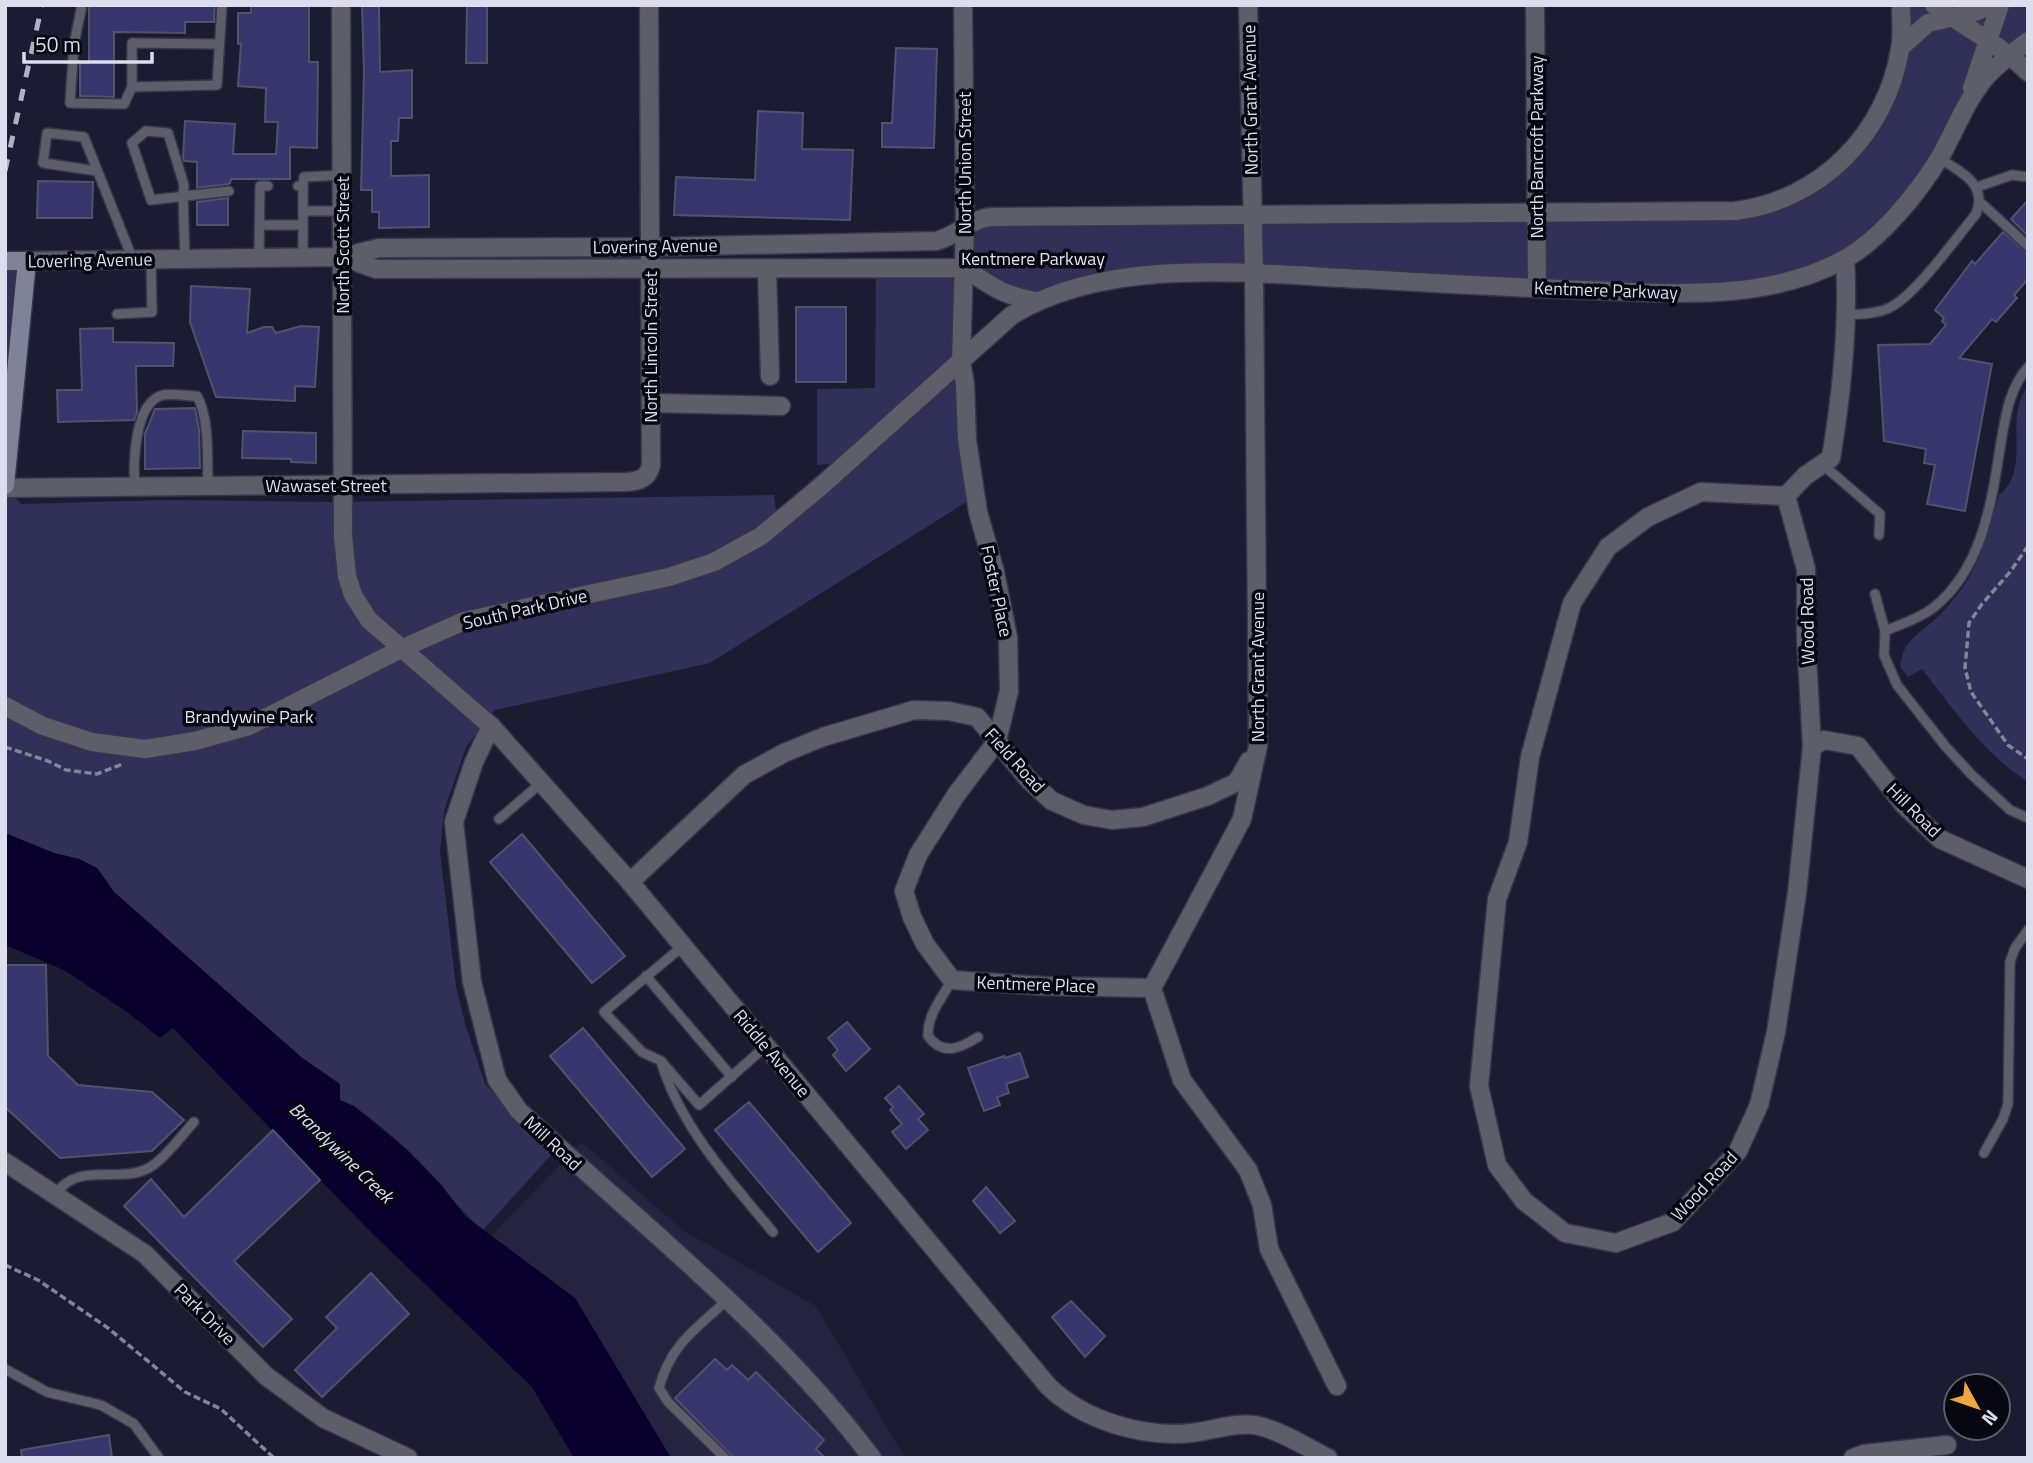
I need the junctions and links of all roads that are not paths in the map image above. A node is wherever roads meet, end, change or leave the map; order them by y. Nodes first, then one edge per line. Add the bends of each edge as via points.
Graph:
1 (82, 5) edge
2 (222, 5) edge
3 (341, 5) edge
4 (649, 5) edge
5 (963, 5) edge
6 (1248, 5) edge
7 (1535, 5) edge
8 (1901, 5) edge
9 (1934, 5) edge
10 (1991, 5) edge
11 (2000, 5) edge
12 (1950, 17) junction
13 (1987, 38) junction
14 (2028, 41) edge
15 (218, 44) junction
16 (1901, 47) junction
17 (2011, 55) junction
18 (2028, 72) edge
19 (132, 87) junction
20 (1966, 106) junction
21 (1939, 158) junction
22 (97, 171) junction
23 (342, 175) junction
24 (2028, 177) edge
25 (268, 186) dead end
26 (1977, 187) junction
27 (229, 191) dead end
28 (183, 195) junction
29 (1981, 203) junction
30 (301, 205) junction
31 (342, 211) junction
32 (1536, 213) junction
33 (1252, 215) junction
34 (260, 225) junction
35 (303, 225) junction
36 (965, 227) junction
37 (2028, 246) edge
38 (650, 247) junction
39 (303, 257) junction
40 (342, 257) junction
41 (259, 258) junction
42 (184, 259) junction
43 (1845, 259) junction
44 (142, 260) junction
45 (5, 261) edge
46 (27, 261) junction
47 (964, 268) junction
48 (650, 270) junction
49 (767, 270) junction
50 (1254, 274) junction
51 (1536, 288) junction
52 (1035, 301) junction
53 (117, 314) dead end
54 (1846, 316) junction
55 (961, 362) junction
56 (2028, 367) edge
57 (770, 376) dead end
58 (651, 403) junction
59 (781, 406) dead end
60 (1822, 464) junction
61 (645, 477) joint
62 (344, 485) junction
63 (208, 486) junction
64 (5, 487) edge
65 (135, 487) junction
66 (1786, 496) junction
67 (1879, 535) dead end
68 (1875, 594) dead end
69 (1885, 631) junction
70 (401, 649) junction
71 (5, 706) edge
72 (491, 726) junction
73 (997, 741) junction
74 (1258, 746) junction
75 (1812, 747) junction
76 (541, 783) junction
77 (2028, 818) edge
78 (499, 819) dead end
79 (2028, 878) edge
80 (630, 882) junction
81 (912, 917) joint
82 (2028, 930) edge
83 (683, 946) junction
84 (646, 976) junction
85 (952, 981) junction
86 (1152, 988) junction
87 (978, 1037) dead end
88 (766, 1046) junction
89 (661, 1061) junction
90 (732, 1077) junction
91 (194, 1122) dead end
92 (1984, 1153) dead end
93 (5, 1162) edge
94 (55, 1195) junction
95 (773, 1231) dead end
96 (727, 1300) junction
97 (5, 1369) edge
98 (1337, 1386) dead end
99 (1947, 1445) dead end
100 (159, 1458) edge
101 (408, 1458) edge
102 (725, 1458) edge
103 (872, 1458) edge
104 (1328, 1458) edge
105 (1853, 1458) edge

1 - 19 lane via 70,103 124,104
2 - 15 lane
3 - 23 street, North Scott Street
4 - 38 street, North Lincoln Street
5 - 36 street, North Union Street
6 - 33 street, North Grant Avenue
7 - 32 street, North Bancroft Parkway
8 - 16 street
9 - 12 street
10 - 12 street
11 - 13 street
12 - 13 street
12 - 16 street via 1928,23
13 - 17 street
13 - 20 street
14 - 17 street, Kentmere Parkway
15 - 19 lane via 217,85
15 - 19 lane via 132,43
16 - 32 street via 1878,113 1840,164 1801,191 1756,209 1735,211
17 - 18 street
17 - 20 street, Kentmere Parkway via 1985,78
20 - 21 street, Kentmere Parkway
21 - 26 lane
21 - 43 street, Kentmere Parkway via 1903,208
22 - 22 lane via 84,137 47,133 43,163
22 - 44 lane
23 - 30 lane via 304,177
23 - 31 street, North Scott Street
24 - 26 lane via 2012,175
25 - 34 lane via 260,186 264,203
26 - 29 lane
27 - 28 lane
28 - 28 lane via 168,133 146,131 132,143 151,200
28 - 42 lane
29 - 37 lane
29 - 54 lane via 1908,295 1890,308
30 - 31 lane
30 - 35 lane
31 - 40 street, North Scott Street
32 - 33 street
32 - 51 street, North Bancroft Parkway
33 - 36 street via 984,217
33 - 50 street, North Grant Avenue
34 - 35 lane
34 - 41 lane
35 - 39 lane
36 - 38 street, Lovering Avenue via 936,241
36 - 47 street, North Union Street
38 - 40 street, Lovering Avenue via 379,248
38 - 48 street, North Lincoln Street
39 - 40 street, Lovering Avenue
39 - 41 street, Lovering Avenue
40 - 48 street, Lovering Avenue via 376,269
40 - 62 street, North Scott Street
41 - 42 street, Lovering Avenue
42 - 44 street, Lovering Avenue
43 - 51 street, Kentmere Parkway via 1808,276 1756,289 1674,293
43 - 54 street
44 - 46 street, Lovering Avenue
44 - 53 lane via 152,312
45 - 46 street, Lovering Avenue
46 - 64 street
47 - 49 street, Lovering Avenue
47 - 52 street via 1001,292
47 - 55 street, North Union Street
48 - 49 street, Lovering Avenue
48 - 58 street, North Lincoln Street
49 - 57 street
50 - 51 street, Kentmere Parkway
50 - 52 street, Kentmere Parkway via 1183,273 1122,279
50 - 74 street, North Grant Avenue
52 - 55 street, Kentmere Parkway via 999,326
54 - 60 street via 1842,394 1831,458
55 - 70 street, South Park Drive via 761,536 724,557 669,577 464,621
55 - 73 street, Foster Place via 978,512 1008,638 1009,691
56 - 69 lane via 2008,402 1986,523 1963,574 1934,608
58 - 59 street
58 - 61 street, North Lincoln Street via 651,465
60 - 66 street
60 - 67 lane via 1880,514
61 - 62 street, Wawaset Street via 626,482
62 - 63 street, Wawaset Street
62 - 70 street, Riddle Avenue via 344,555 354,595 369,620
63 - 65 street, Wawaset Street
63 - 65 lane via 202,404 197,396 163,395 144,413 136,441
64 - 65 street, Wawaset Street
66 - 75 street, Wood Road via 1806,569
66 - 75 street, Wood Road via 1701,492 1648,517 1608,547 1572,603 1530,757 1518,842 1497,899 1479,1086 1497,1165 1524,1201 1564,1233 1616,1243 1673,1222 1738,1151 1759,1105 1776,1032
68 - 69 lane
69 - 77 lane via 1884,655 1897,685 1972,775 2011,810
70 - 71 street, South Park Drive via 249,726 145,749 92,742 43,726
70 - 72 street, Riddle Avenue
72 - 76 street, Riddle Avenue
72 - 96 street, Mill Road via 454,822 472,982 497,1080 519,1111
73 - 74 street, Field Road via 1052,801 1084,815 1112,820 1143,817 1237,782
73 - 80 street, Field Road via 977,717 914,710 822,737 744,775
73 - 81 street, Foster Place via 918,855 904,891
74 - 86 street, North Grant Avenue via 1242,819
75 - 79 street, Hill Road via 1824,740 1858,747 1904,805 1940,839
76 - 78 lane
76 - 80 street, Riddle Avenue
80 - 83 street, Riddle Avenue
81 - 85 street, Kentmere Place
82 - 92 lane via 2010,962 2008,1104
83 - 84 lane
83 - 88 street, Riddle Avenue
84 - 89 lane via 604,1012 642,1052
84 - 90 lane
85 - 86 street, Kentmere Place
85 - 87 lane via 932,1013 928,1036 946,1050 962,1048
86 - 98 street via 1182,1080 1248,1170 1262,1205 1269,1249
88 - 90 lane
88 - 104 street, Riddle Avenue via 1061,1399 1086,1413 1161,1434 1254,1425
89 - 90 lane via 699,1105
89 - 95 lane via 669,1088 717,1165
91 - 94 lane via 152,1166 138,1172 75,1177 63,1183
93 - 94 street, Park Drive
94 - 101 street, Park Drive via 145,1254 266,1376 323,1418
96 - 102 lane via 680,1343 665,1366 659,1388
96 - 103 street, Mill Road via 842,1417
97 - 100 lane via 47,1392 101,1405 134,1424
99 - 105 street

